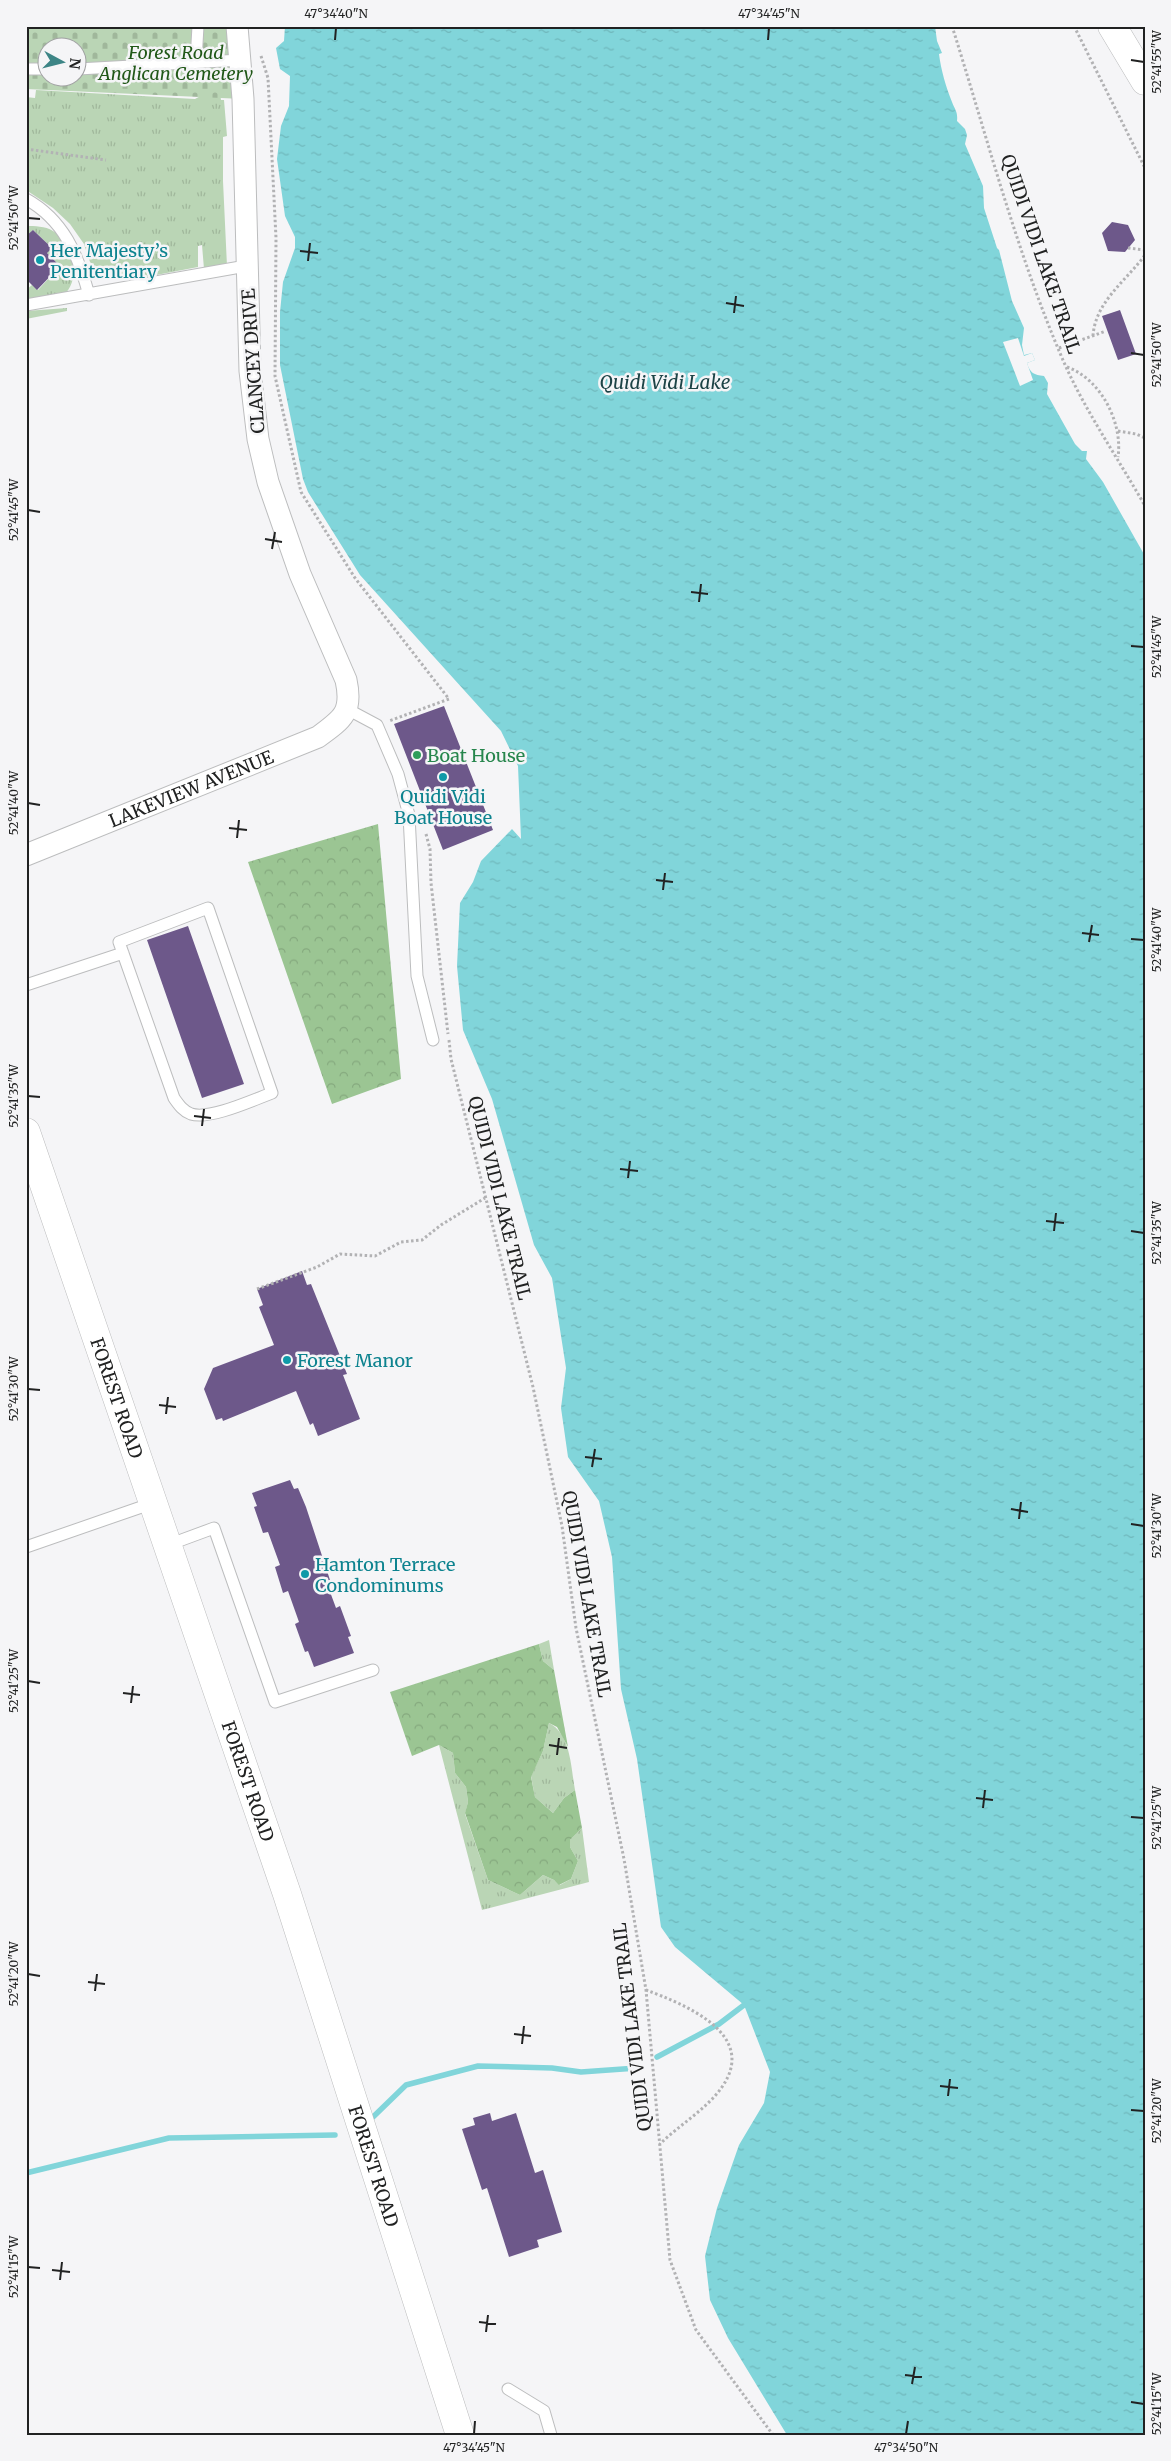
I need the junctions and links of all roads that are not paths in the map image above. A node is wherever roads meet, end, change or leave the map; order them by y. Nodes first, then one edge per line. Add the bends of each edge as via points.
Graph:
1 (198, 26) edge
2 (237, 26) edge
3 (1112, 26) edge
4 (250, 55) junction
5 (196, 61) junction
6 (88, 68) edge
7 (1145, 81) edge
8 (26, 199) edge
9 (246, 266) junction
10 (89, 295) junction
11 (26, 305) edge
12 (347, 709) junction
13 (26, 856) edge
14 (123, 953) junction
15 (26, 985) edge
16 (433, 1040) dead end
17 (26, 1132) edge
18 (153, 1503) junction
19 (168, 1545) junction
20 (26, 1547) edge
21 (372, 1670) dead end
22 (508, 2389) dead end
23 (460, 2435) edge
24 (551, 2435) edge

1 - 5 lane
2 - 4 street, CLANCEY DRIVE
3 - 7 street
4 - 5 lane
4 - 9 street, CLANCEY DRIVE
5 - 6 lane
8 - 10 lane via 54,219 68,237 80,262
9 - 10 lane
9 - 12 street, CLANCEY DRIVE via 250,371 258,438 268,482 297,566 346,680
10 - 11 lane
12 - 13 street, LAKEVIEW AVENUE via 343,718 318,737
12 - 16 lane via 377,725 398,774 409,823 417,976
14 - 14 lane via 172,1091 183,1109 193,1114 212,1114 272,1093 208,908 119,942
14 - 15 lane
17 - 18 street, FOREST ROAD
18 - 19 street, FOREST ROAD
18 - 20 lane
19 - 21 lane via 214,1528 276,1702
19 - 23 street, FOREST ROAD via 290,1904
22 - 24 lane via 544,2411

